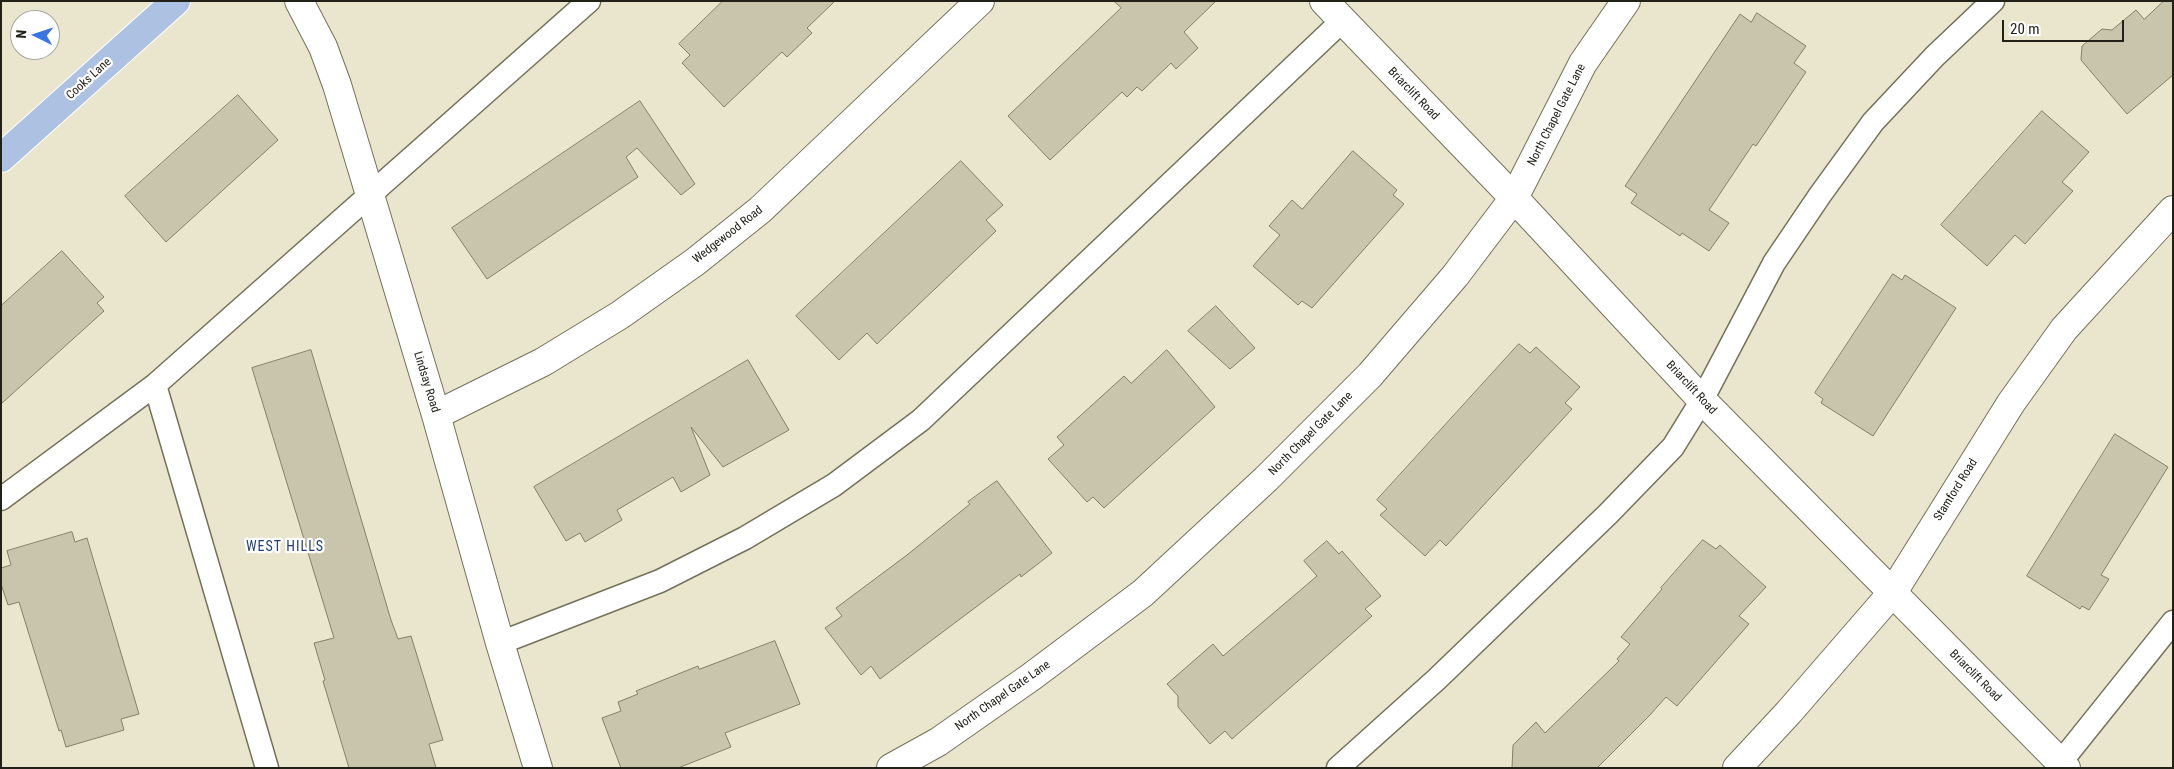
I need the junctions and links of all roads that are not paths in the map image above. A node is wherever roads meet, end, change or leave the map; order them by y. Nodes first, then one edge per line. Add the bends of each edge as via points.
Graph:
1 (176, 1) edge
2 (299, 1) edge
3 (589, 1) edge
4 (980, 1) edge
5 (1324, 1) edge
6 (1626, 1) edge
7 (1993, 1) edge
8 (1342, 21) junction
9 (1, 158) edge
10 (369, 194) junction
11 (1514, 198) junction
12 (2173, 210) edge
13 (155, 385) junction
14 (1702, 400) junction
15 (436, 414) junction
16 (1, 499) edge
17 (1893, 592) junction
18 (2173, 622) edge
19 (500, 642) junction
20 (2060, 766) edge
21 (267, 768) edge
22 (538, 768) edge
23 (891, 768) edge
24 (1338, 768) edge
25 (1737, 768) edge

1 - 9 main road, Cooks Lane
2 - 10 street, Lindsay Road via 326,54
3 - 10 lane
4 - 15 street, Wedgewood Road via 760,210 695,262 543,362
5 - 8 street, Briarclift Road
6 - 11 street, North Chapel Gate Lane via 1583,63
7 - 14 lane via 1867,130 1774,263
8 - 11 street, Briarclift Road
8 - 19 lane via 1011,337 921,420 890,444 834,485 745,538 660,581
10 - 13 lane
10 - 15 street, Lindsay Road
11 - 14 street, Briarclift Road
11 - 23 street, North Chapel Gate Lane via 1455,276 1370,375 1266,479 1143,593 938,742
12 - 17 street, Stamford Road via 2064,329 2011,403
13 - 16 lane
13 - 21 lane
14 - 17 street, Briarclift Road
14 - 24 lane via 1673,447 1608,514 1437,679
15 - 19 street, Lindsay Road
17 - 20 street, Briarclift Road
17 - 25 street, Stamford Road
18 - 20 lane
19 - 22 street, Lindsay Road

